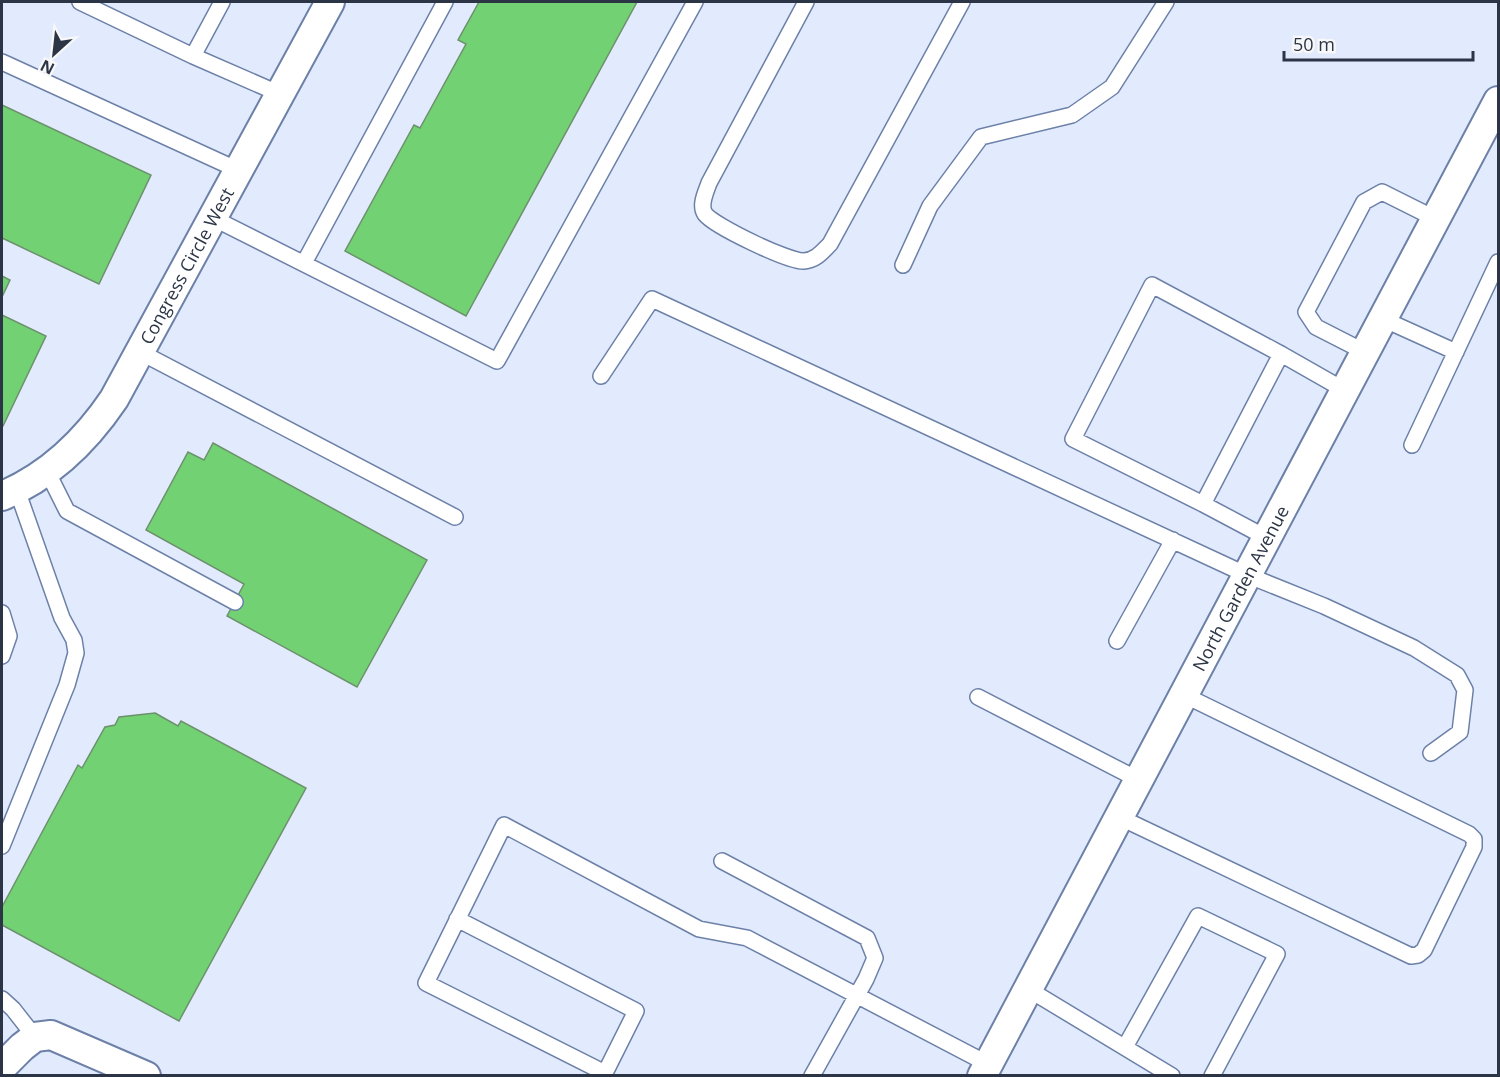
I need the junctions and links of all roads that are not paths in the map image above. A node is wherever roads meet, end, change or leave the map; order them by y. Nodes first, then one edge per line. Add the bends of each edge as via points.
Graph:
1 (80, 2) edge
2 (222, 2) edge
3 (330, 2) edge
4 (445, 2) edge
5 (695, 2) edge
6 (806, 2) edge
7 (962, 2) edge
8 (1166, 2) edge
9 (193, 56) junction
10 (2, 62) edge
11 (280, 94) junction
12 (1498, 101) edge
13 (238, 170) junction
14 (213, 218) junction
15 (1436, 219) junction
16 (1498, 262) edge
17 (304, 264) junction
18 (903, 265) dead end
19 (1383, 319) junction
20 (140, 352) junction
21 (1365, 352) junction
22 (1456, 352) junction
23 (1281, 354) junction
24 (602, 376) dead end
25 (1346, 391) junction
26 (1412, 445) dead end
27 (47, 471) junction
28 (9, 493) edge
29 (1203, 504) junction
30 (455, 517) dead end
31 (1267, 538) junction
32 (1173, 540) junction
33 (1247, 576) junction
34 (235, 602) dead end
35 (2, 614) edge
36 (1117, 641) dead end
37 (2, 656) edge
38 (1184, 695) junction
39 (978, 697) dead end
40 (1431, 753) dead end
41 (1139, 780) junction
42 (1119, 817) junction
43 (2, 846) edge
44 (722, 861) dead end
45 (457, 920) junction
46 (1028, 989) junction
47 (856, 995) junction
48 (2, 999) edge
49 (36, 1037) junction
50 (1125, 1047) junction
51 (2, 1067) edge
52 (985, 1070) edge
53 (146, 1076) edge
54 (812, 1076) edge
55 (1172, 1076) edge
56 (1212, 1076) edge

1 - 9 lane
2 - 9 lane
3 - 11 street, Congress Circle West
4 - 17 lane
5 - 17 lane via 496,361
6 - 7 lane via 709,183 702,206 706,214 741,237 789,259 803,261 815,259 830,244
8 - 18 lane via 1112,87 1071,115 981,137 930,206
9 - 11 lane
10 - 13 lane
11 - 13 street, Congress Circle West
12 - 15 street, North Garden Avenue
13 - 14 street, Congress Circle West
14 - 17 lane
14 - 20 street, Congress Circle West
15 - 19 street, North Garden Avenue
15 - 21 lane via 1382,192 1364,202 1306,312 1316,327
16 - 22 lane
19 - 21 street, North Garden Avenue
19 - 22 lane
20 - 27 street, Congress Circle West via 98,423 75,449
20 - 30 lane
21 - 25 street, North Garden Avenue
22 - 26 lane
23 - 25 lane
23 - 29 lane
23 - 29 lane via 1152,285 1073,439
24 - 32 lane via 652,299
25 - 31 street, North Garden Avenue
27 - 28 street, Congress Circle West
27 - 34 lane via 67,511
28 - 43 lane via 74,640 76,653 67,685
29 - 31 lane
31 - 33 street, North Garden Avenue
32 - 33 lane
32 - 36 lane
33 - 38 street, North Garden Avenue
33 - 40 lane via 1414,648 1458,675 1465,690 1460,732
35 - 37 lane via 9,636
38 - 41 street, North Garden Avenue
38 - 42 lane via 1474,839 1474,847 1424,950 1411,956
39 - 41 lane
41 - 42 street, North Garden Avenue
42 - 46 street, North Garden Avenue
44 - 47 lane via 867,938 875,958
45 - 45 lane via 426,983 604,1072 636,1011
45 - 47 lane via 504,825 699,929 747,938
46 - 50 lane
46 - 52 street, North Garden Avenue
47 - 52 lane
47 - 54 lane
48 - 49 lane
49 - 51 street
49 - 53 street via 51,1035
50 - 55 lane
50 - 56 lane via 1198,916 1277,954

